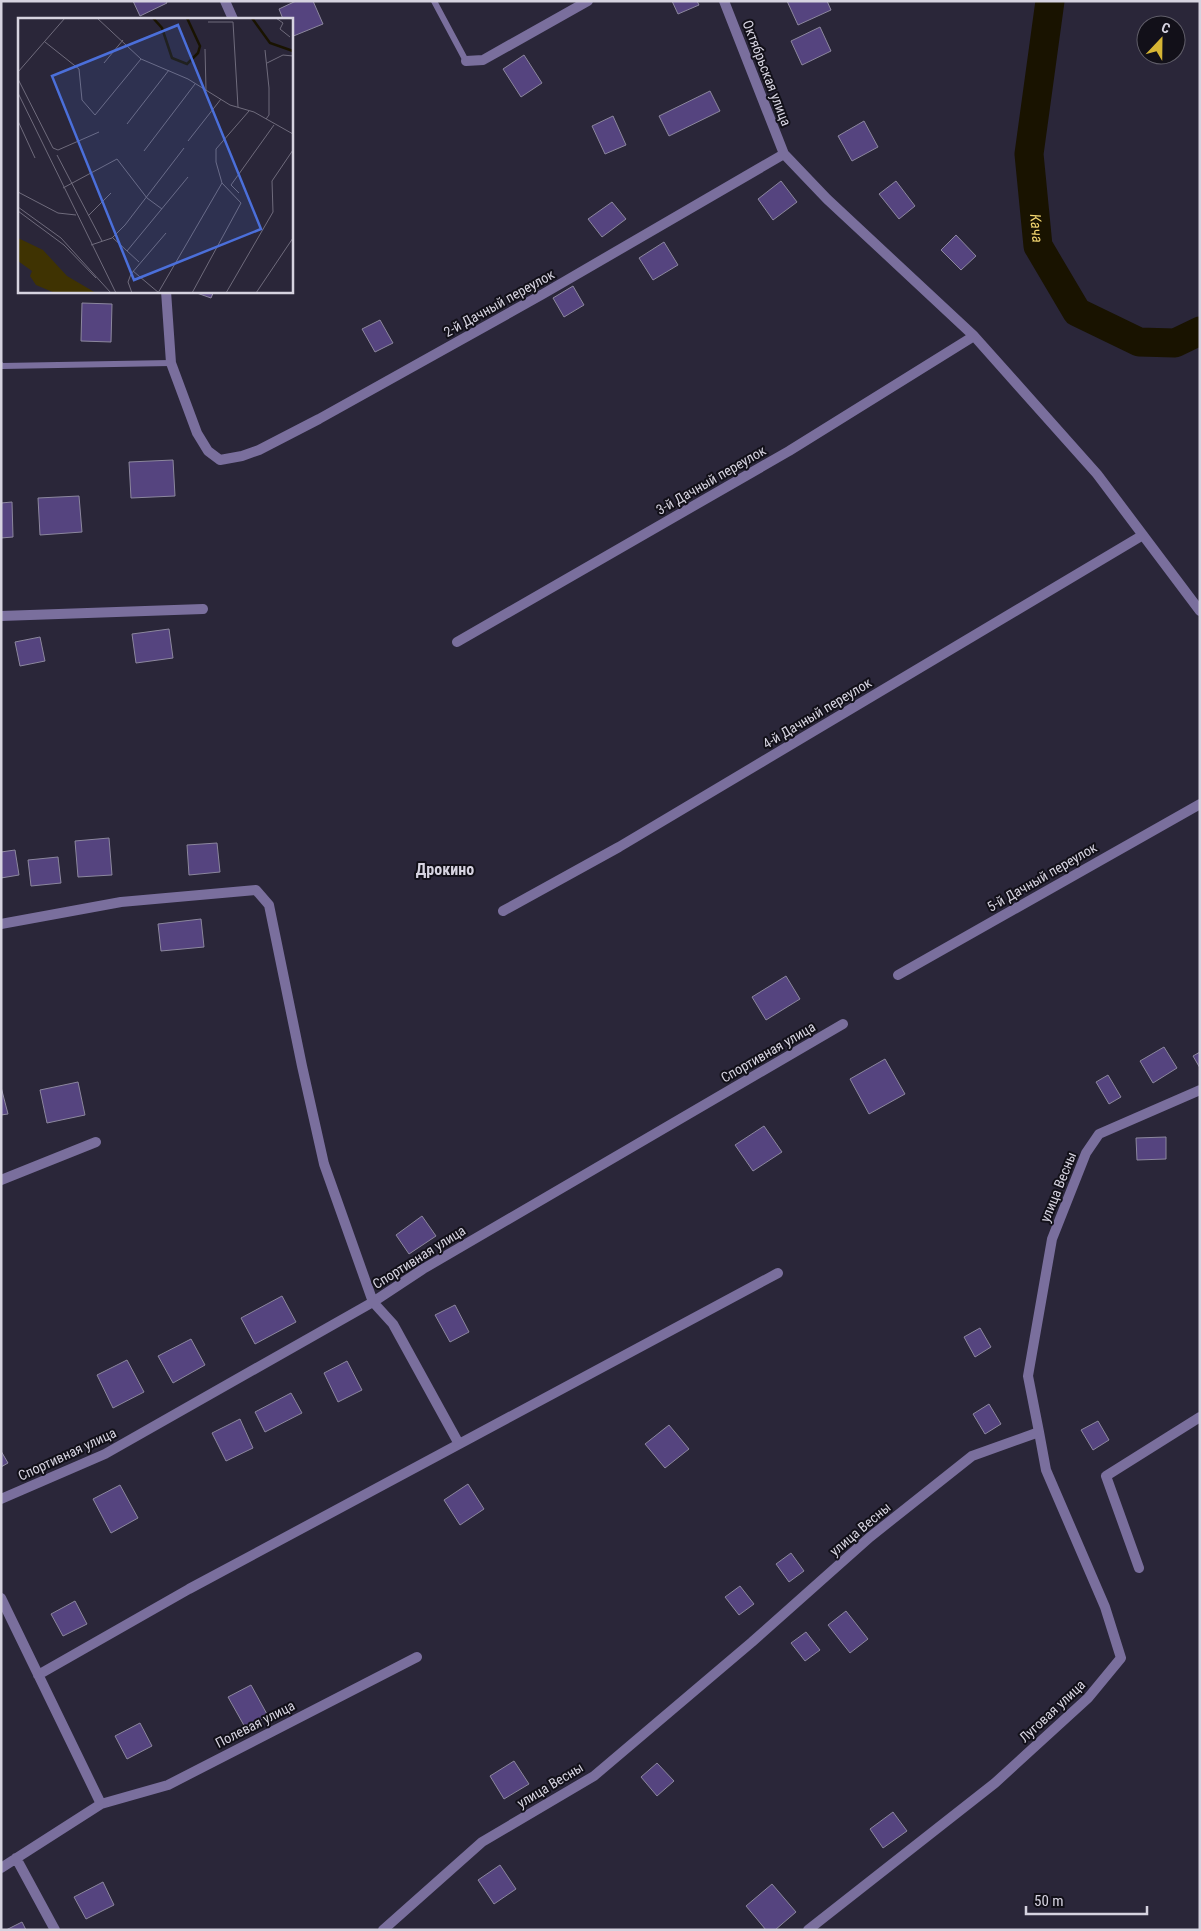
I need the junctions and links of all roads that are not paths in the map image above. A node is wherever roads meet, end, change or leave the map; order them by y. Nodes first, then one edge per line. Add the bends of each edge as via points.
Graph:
1 (225, 1) edge
2 (434, 1) edge
3 (588, 1) edge
4 (724, 1) edge
5 (234, 18) edge
6 (466, 61) joint
7 (784, 154) junction
8 (166, 292) edge
9 (974, 336) junction
10 (171, 363) junction
11 (1, 365) edge
12 (1143, 535) junction
13 (202, 609) dead end
14 (1200, 611) edge
15 (1, 616) edge
16 (457, 642) dead end
17 (1200, 804) edge
18 (503, 911) dead end
19 (1, 924) edge
20 (898, 975) dead end
21 (843, 1024) dead end
22 (1200, 1090) edge
23 (96, 1142) dead end
24 (1, 1180) edge
25 (778, 1272) dead end
26 (373, 1302) junction
27 (1200, 1417) edge
28 (1039, 1432) junction
29 (459, 1444) junction
30 (1, 1499) edge
31 (1139, 1568) dead end
32 (1, 1598) edge
33 (416, 1657) dead end
34 (38, 1675) junction
35 (101, 1804) junction
36 (16, 1858) junction
37 (1, 1868) edge
38 (55, 1930) edge
39 (383, 1930) edge
40 (808, 1930) edge

1 - 5 street
2 - 6 lane
3 - 6 street via 483,60
4 - 7 street, Октябрьская улица
7 - 9 street via 827,199
7 - 10 street, 2-й Дачный переулок via 319,419 242,456 220,460 208,451
8 - 10 street
9 - 12 street via 1097,474
9 - 16 street, 3-й Дачный переулок via 789,451
10 - 11 lane
12 - 14 street
12 - 18 street, 4-й Дачный переулок via 619,847
13 - 15 street
17 - 20 street, 5-й Дачный переулок
19 - 26 street via 120,902 256,890 269,906 324,1164
21 - 26 street, Спортивная улица via 431,1264
22 - 28 street, улица Весны via 1099,1134 1086,1154 1052,1238 1028,1376
23 - 24 street
25 - 29 street
26 - 29 street via 393,1324
26 - 30 street, Спортивная улица via 104,1454
27 - 31 street via 1106,1476
28 - 39 street, улица Весны via 972,1456 870,1537 594,1776 482,1842
28 - 40 street, Луговая улица via 1046,1470 1105,1607 1121,1658 1088,1698 994,1783
29 - 34 street
32 - 34 street
33 - 35 street, Полевая улица via 168,1785
34 - 35 street
35 - 36 street, Полевая улица
36 - 37 street, Полевая улица
36 - 38 street

